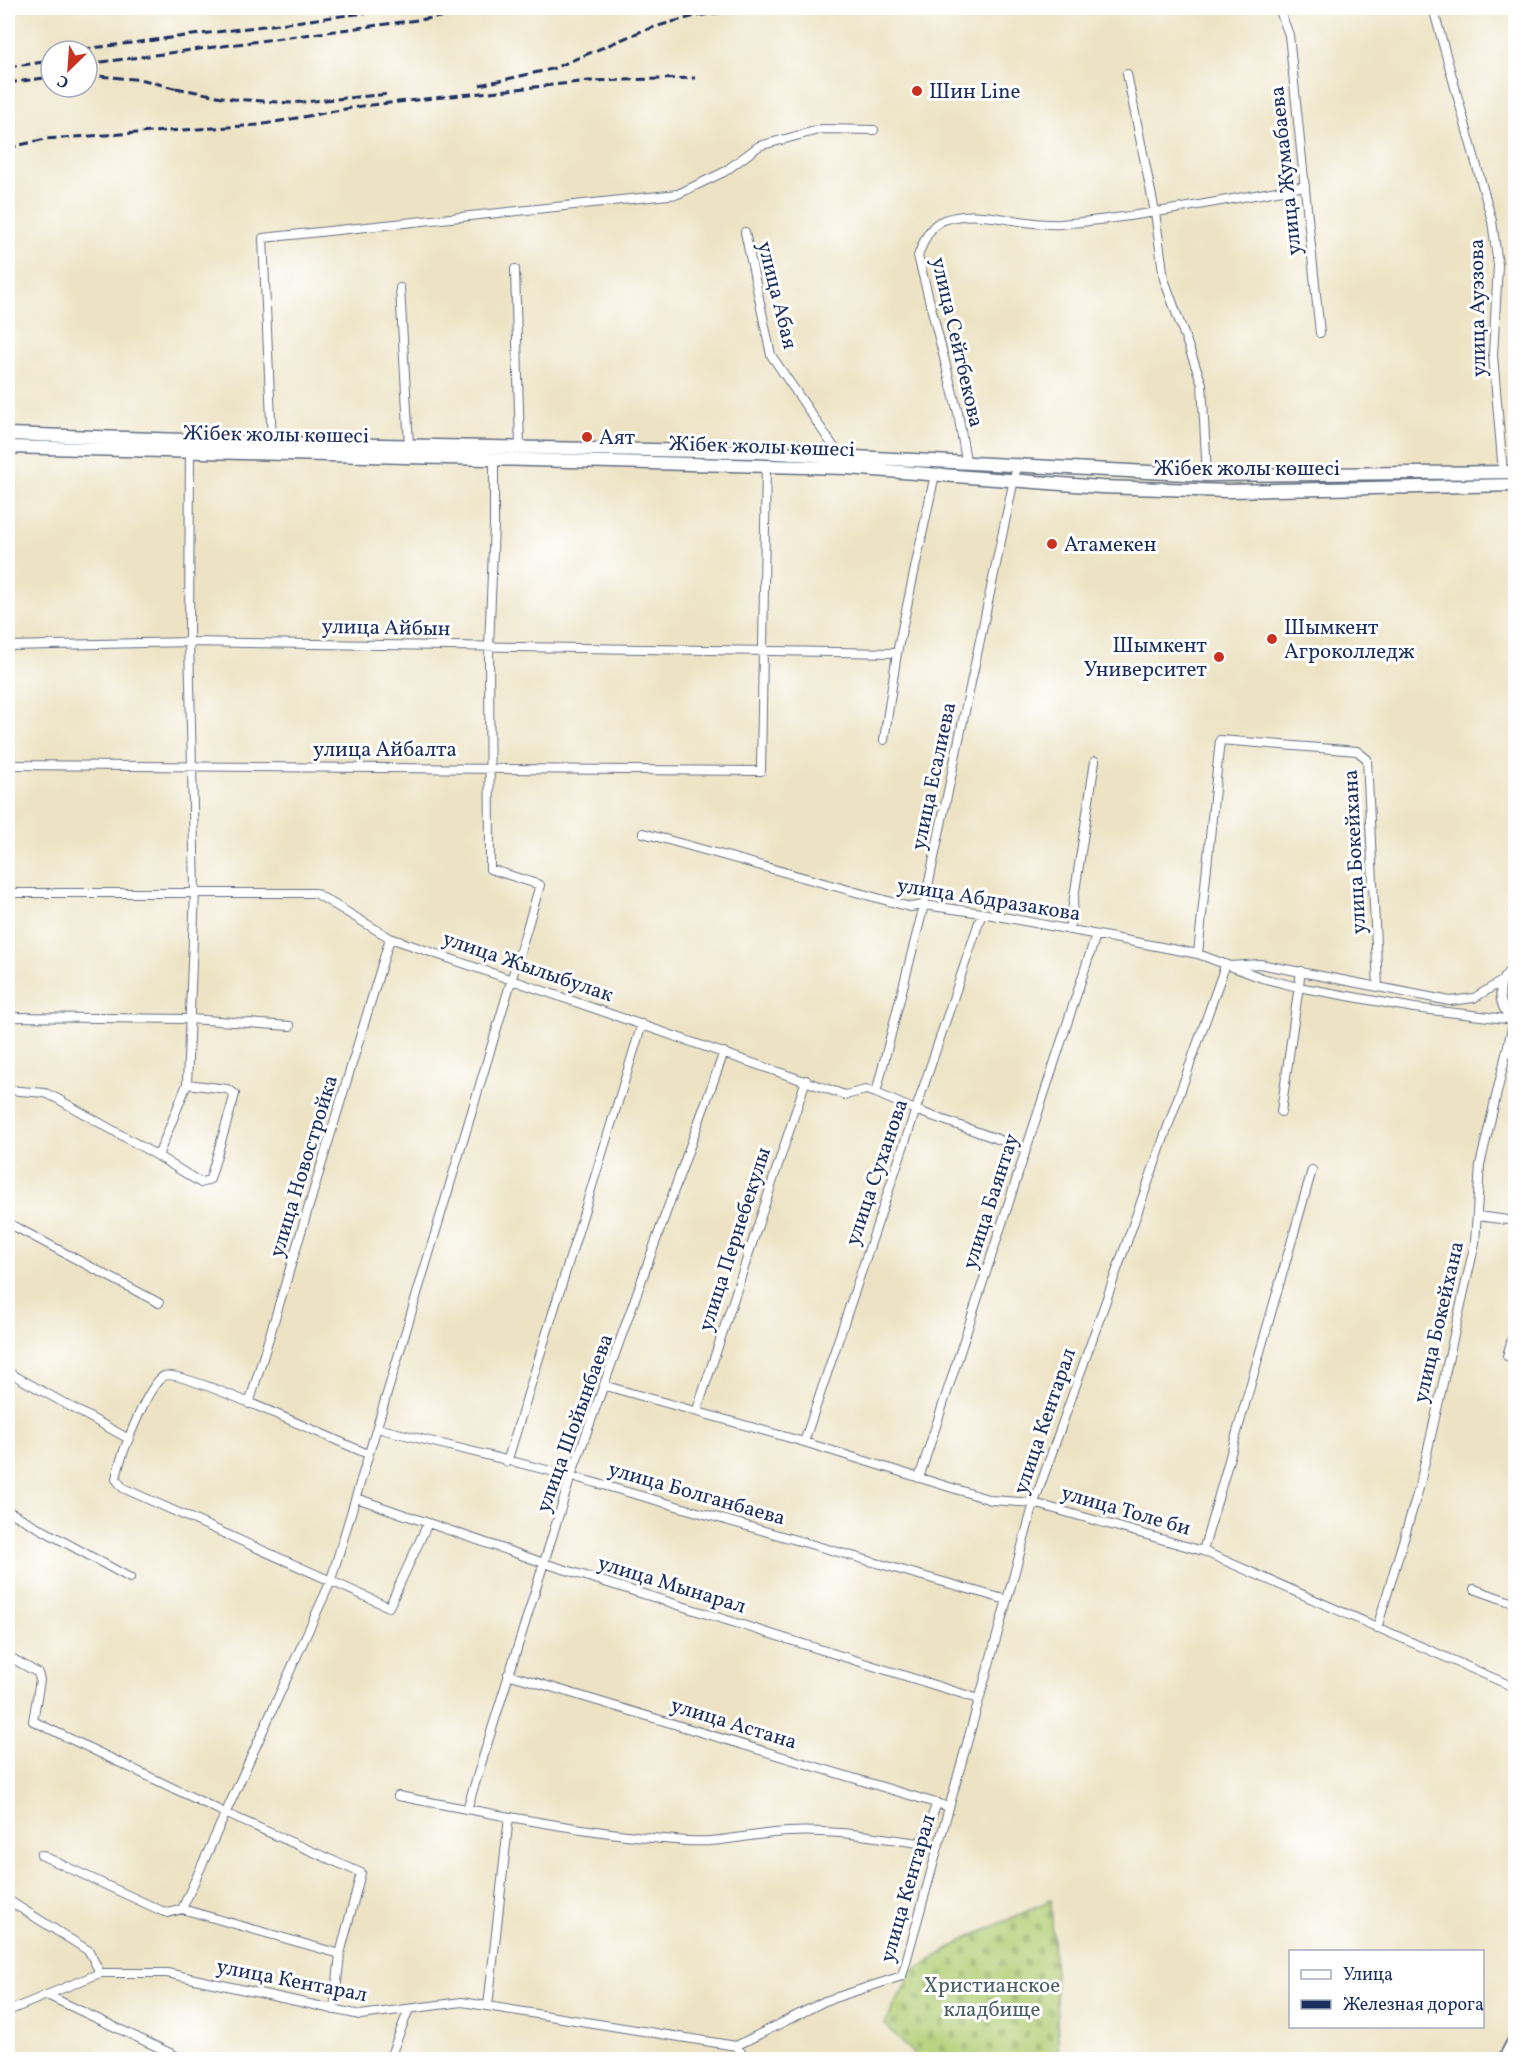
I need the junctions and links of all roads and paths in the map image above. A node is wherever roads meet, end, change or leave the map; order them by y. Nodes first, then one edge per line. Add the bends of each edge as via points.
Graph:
1 (1279, 8) edge
2 (1433, 8) edge
3 (1127, 75) dead end
4 (874, 130) dead end
5 (1305, 186) junction
6 (1155, 212) junction
7 (745, 232) dead end
8 (515, 269) dead end
9 (400, 288) dead end
10 (1320, 333) dead end
11 (8, 434) edge
12 (272, 443) junction
13 (190, 445) junction
14 (410, 445) junction
15 (8, 447) edge
16 (520, 447) junction
17 (840, 456) junction
18 (494, 458) junction
19 (966, 461) junction
20 (766, 465) junction
21 (1017, 465) junction
22 (1509, 472) edge
23 (935, 474) junction
24 (1207, 476) junction
25 (1014, 480) junction
26 (1515, 485) edge
27 (189, 642) junction
28 (8, 646) edge
29 (489, 646) junction
30 (764, 652) junction
31 (897, 653) junction
32 (884, 740) dead end
33 (1095, 760) dead end
34 (8, 765) edge
35 (192, 766) junction
36 (490, 768) junction
37 (643, 833) dead end
38 (195, 891) junction
39 (8, 893) edge
40 (924, 905) junction
41 (982, 913) junction
42 (1069, 930) junction
43 (1096, 935) junction
44 (390, 938) junction
45 (1198, 954) junction
46 (1225, 966) junction
47 (1515, 966) edge
48 (1300, 971) junction
49 (510, 978) junction
50 (1502, 981) junction
51 (1298, 987) junction
52 (1378, 987) junction
53 (8, 1017) edge
54 (190, 1018) junction
55 (1515, 1021) edge
56 (642, 1023) junction
57 (290, 1026) dead end
58 (724, 1052) junction
59 (806, 1080) junction
60 (187, 1084) junction
61 (8, 1090) edge
62 (876, 1093) junction
63 (915, 1110) junction
64 (1281, 1112) dead end
65 (1026, 1149) junction
66 (158, 1156) junction
67 (1312, 1170) dead end
68 (1477, 1216) junction
69 (1515, 1221) edge
70 (8, 1223) edge
71 (159, 1303) dead end
72 (1515, 1325) edge
73 (1507, 1356) dead end
74 (8, 1372) edge
75 (606, 1386) junction
76 (249, 1404) junction
77 (697, 1410) junction
78 (376, 1428) junction
79 (129, 1439) junction
80 (804, 1442) junction
81 (368, 1455) junction
82 (507, 1462) junction
83 (572, 1476) junction
84 (919, 1478) junction
85 (356, 1498) junction
86 (1034, 1503) junction
87 (8, 1511) edge
88 (428, 1523) junction
89 (1203, 1551) junction
90 (544, 1563) junction
91 (130, 1578) dead end
92 (330, 1583) junction
93 (1474, 1588) dead end
94 (1007, 1600) junction
95 (1515, 1604) edge
96 (1377, 1628) junction
97 (8, 1656) edge
98 (508, 1674) junction
99 (1515, 1688) edge
100 (979, 1699) junction
101 (398, 1796) dead end
102 (937, 1803) junction
103 (949, 1807) junction
104 (467, 1809) junction
105 (225, 1813) junction
106 (509, 1817) junction
107 (41, 1855) dead end
108 (8, 1900) edge
109 (182, 1909) junction
110 (339, 1954) junction
111 (100, 1973) junction
112 (47, 1995) junction
113 (488, 2006) junction
114 (409, 2009) junction
115 (334, 2010) junction
116 (8, 2011) edge
117 (1515, 2036) edge
118 (736, 2046) junction
119 (185, 2060) edge
120 (389, 2060) edge
121 (747, 2060) edge
122 (1503, 2060) edge

1 - 5 street, улица Жумабаева via 1289,35
2 - 22 street, улица Ауэзова via 1492,221 1498,265 1493,356
3 - 6 street
4 - 12 street via 822,129 759,146 724,172 678,194 263,238
5 - 6 street, улица Сейтбекова
5 - 10 street, улица Жумабаева
6 - 19 street, улица Сейтбекова via 1058,224 995,216 942,220 926,235 918,256 958,412
6 - 24 street via 1164,279 1202,384
7 - 17 street, улица Абая via 771,355
8 - 16 street
9 - 14 street
11 - 13 main road, Жібек жолы көшесі
12 - 13 main road, Жібек жолы көшесі
12 - 14 main road, Жібек жолы көшесі
13 - 15 main road, Жібек жолы көшесі
13 - 18 main road, Жібек жолы көшесі
13 - 27 street
14 - 16 main road, Жібек жолы көшесі
16 - 17 main road, Жібек жолы көшесі
17 - 19 main road, Жібек жолы көшесі
18 - 20 main road, Жібек жолы көшесі
18 - 29 street
19 - 21 main road, Жібек жолы көшесі
20 - 23 main road, Жібек жолы көшесі
20 - 30 street
21 - 24 main road, Жібек жолы көшесі
21 - 25 street, улица Есалиева
22 - 24 main road, Жібек жолы көшесі
23 - 25 main road, Жібек жолы көшесі
23 - 31 street
25 - 26 main road, Жібек жолы көшесі via 1228,491
25 - 40 street, улица Есалиева
27 - 28 street, улица Айбын
27 - 29 street, улица Айбын
27 - 35 street
29 - 30 street, улица Айбын
29 - 36 street
30 - 31 street, улица Айбын
30 - 36 street, улица Айбалта via 761,771
31 - 32 street
33 - 42 street
34 - 35 street, улица Айбалта
35 - 36 street, улица Айбалта
35 - 38 street
36 - 49 street via 490,869 540,885
37 - 40 street, улица Абдразакова via 910,908
38 - 39 street, улица Жылыбулак
38 - 44 street, улица Жылыбулак via 315,893
38 - 54 street
40 - 41 street, улица Абдразакова
40 - 62 street, улица Есалиева
41 - 42 street, улица Абдразакова
41 - 63 street, улица Суханова
42 - 43 street, улица Абдразакова
43 - 45 street, улица Абдразакова
43 - 65 street, улица Баянтау
44 - 49 street, улица Жылыбулак
44 - 76 street, улица Новостройка
45 - 46 street, улица Абдразакова
45 - 52 street, улица Бокейхана via 1220,740 1357,751 1367,759
46 - 48 street, улица Абдразакова via 1260,964
46 - 51 street, улица Абдразакова
46 - 86 street, улица Кентарал
47 - 50 street, улица Абдразакова
48 - 51 street
48 - 52 street, улица Абдразакова
49 - 56 street, улица Жылыбулак
49 - 78 street
50 - 52 street, улица Абдразакова via 1474,998 1450,1001
50 - 55 street via 1502,1007
51 - 55 street, улица Абдразакова
51 - 64 street
53 - 54 street
54 - 57 street
54 - 60 street
55 - 68 street, улица Бокейхана via 1480,1165
56 - 58 street, улица Жылыбулак
56 - 82 street
58 - 59 street, улица Жылыбулак
58 - 75 street, улица Шойынбаева
59 - 62 street, улица Жылыбулак via 845,1095 866,1090
59 - 77 street, улица Пернебекулы
60 - 66 street
60 - 66 street via 227,1089 235,1094 210,1179 201,1183
61 - 66 street via 56,1098
62 - 63 street, улица Жылыбулак
63 - 65 street, улица Жылыбулак
63 - 80 street, улица Суханова
65 - 84 street, улица Баянтау
67 - 89 street
68 - 69 street
68 - 96 street, улица Бокейхана via 1475,1243 1419,1488
70 - 71 street
72 - 73 street
74 - 79 street
75 - 77 street, улица Толе би
75 - 83 street, улица Шойынбаева
76 - 79 street via 176,1375 165,1376 155,1383
76 - 81 street
77 - 80 street, улица Толе би
78 - 81 street
78 - 82 street, улица Болганбаева
79 - 92 street via 116,1479 123,1488
80 - 84 street, улица Толе би
81 - 85 street
82 - 83 street, улица Болганбаева
83 - 90 street, улица Шойынбаева
83 - 94 street, улица Болганбаева
84 - 86 street, улица Толе би via 991,1500
85 - 88 street, улица Мынарал
85 - 92 street
86 - 89 street, улица Толе би
86 - 94 street, улица Кентарал
87 - 91 street
88 - 90 street, улица Мынарал
88 - 92 street via 389,1607
89 - 96 street, улица Толе би
90 - 98 street, улица Шойынбаева
90 - 100 street, улица Мынарал
92 - 105 street
93 - 95 street
94 - 100 street, улица Кентарал
96 - 99 street, улица Толе би
97 - 105 street via 38,1673 33,1721
98 - 102 street, улица Астана
98 - 104 street, улица Шойынбаева
100 - 103 street, улица Кентарал
101 - 104 street
102 - 103 street, улица Астана
102 - 106 street via 918,1843 846,1832 773,1833 721,1842 686,1841
103 - 118 street, улица Кентарал via 902,1976 825,2001
104 - 106 street
105 - 109 street
105 - 110 street via 361,1873
106 - 113 street
107 - 109 street via 162,1911
108 - 111 street via 89,1950
109 - 110 street
110 - 115 street
111 - 112 street, улица Кентарал
111 - 115 street, улица Кентарал via 167,1973
112 - 116 street, улица Кентарал
112 - 119 street
113 - 114 street, улица Кентарал via 462,2002
113 - 118 street, улица Кентарал
114 - 115 street, улица Кентарал via 360,2015
114 - 120 street
117 - 122 main road
118 - 121 street

